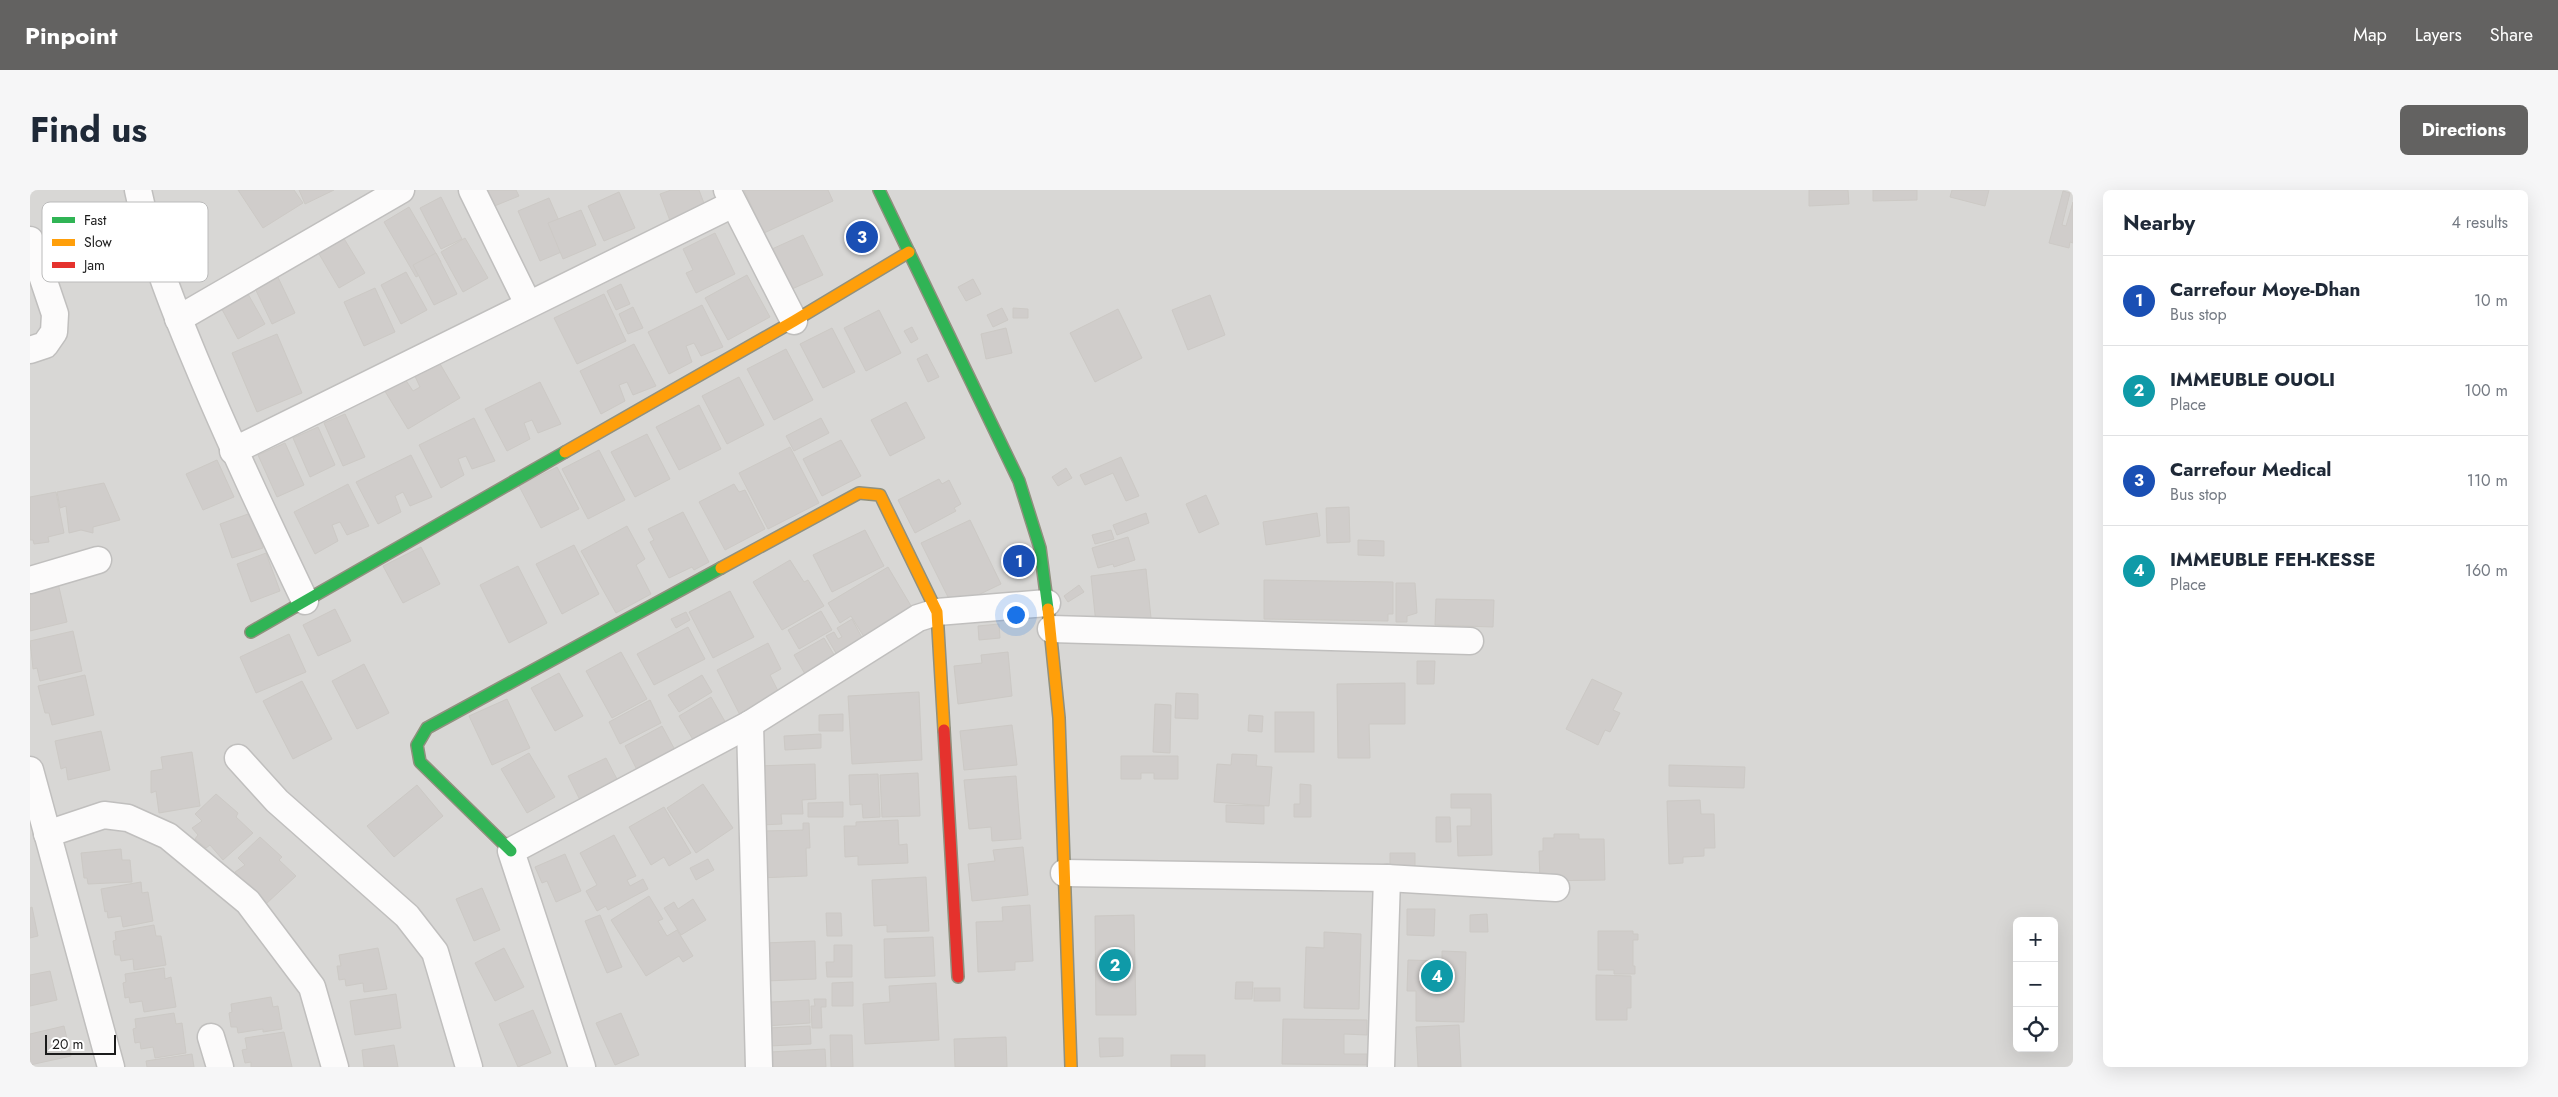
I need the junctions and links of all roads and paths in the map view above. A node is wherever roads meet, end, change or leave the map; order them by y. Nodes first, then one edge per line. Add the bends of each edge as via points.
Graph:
1 (401, 190) edge
2 (472, 190) edge
3 (879, 190) edge
4 (730, 197) edge
5 (30, 240) edge
6 (909, 252) junction
7 (42, 276) edge
8 (44, 282) edge
9 (165, 282) edge
10 (528, 304) junction
11 (178, 319) junction
12 (794, 321) junction
13 (30, 350) edge
14 (232, 451) junction
15 (98, 560) dead end
16 (30, 580) edge
17 (306, 601) junction
18 (1047, 603) junction
19 (937, 612) junction
20 (1052, 629) junction
21 (251, 632) dead end
22 (1470, 641) dead end
23 (750, 724) junction
24 (238, 758) dead end
25 (30, 770) edge
26 (48, 834) junction
27 (511, 851) junction
28 (1064, 873) junction
29 (1387, 878) junction
30 (1556, 888) dead end
31 (958, 977) dead end
32 (211, 1037) dead end
33 (111, 1067) edge
34 (220, 1067) edge
35 (335, 1067) edge
36 (468, 1067) edge
37 (582, 1067) edge
38 (759, 1067) edge
39 (1071, 1067) edge
40 (1381, 1067) edge

1 - 11 street
2 - 10 street
3 - 6 street
4 - 10 street
4 - 12 street
5 - 7 street
6 - 12 street
6 - 18 street via 1018,481 1040,548
8 - 13 street via 55,314 54,332 45,345
9 - 11 street
10 - 14 street
11 - 14 street
12 - 17 street
14 - 17 street
15 - 16 street
17 - 21 street
18 - 19 street
18 - 20 street
19 - 23 street via 918,618
19 - 27 street via 880,495 859,493 427,728 417,745 420,762
19 - 31 street
20 - 22 street
20 - 28 street
23 - 27 street
23 - 38 street
24 - 36 street via 277,801 407,916 435,952
25 - 26 street
26 - 33 street
26 - 35 street via 104,815 128,818 168,836 248,902 312,987
27 - 37 street
28 - 29 street
28 - 39 street
29 - 30 street
29 - 40 street
32 - 34 street

